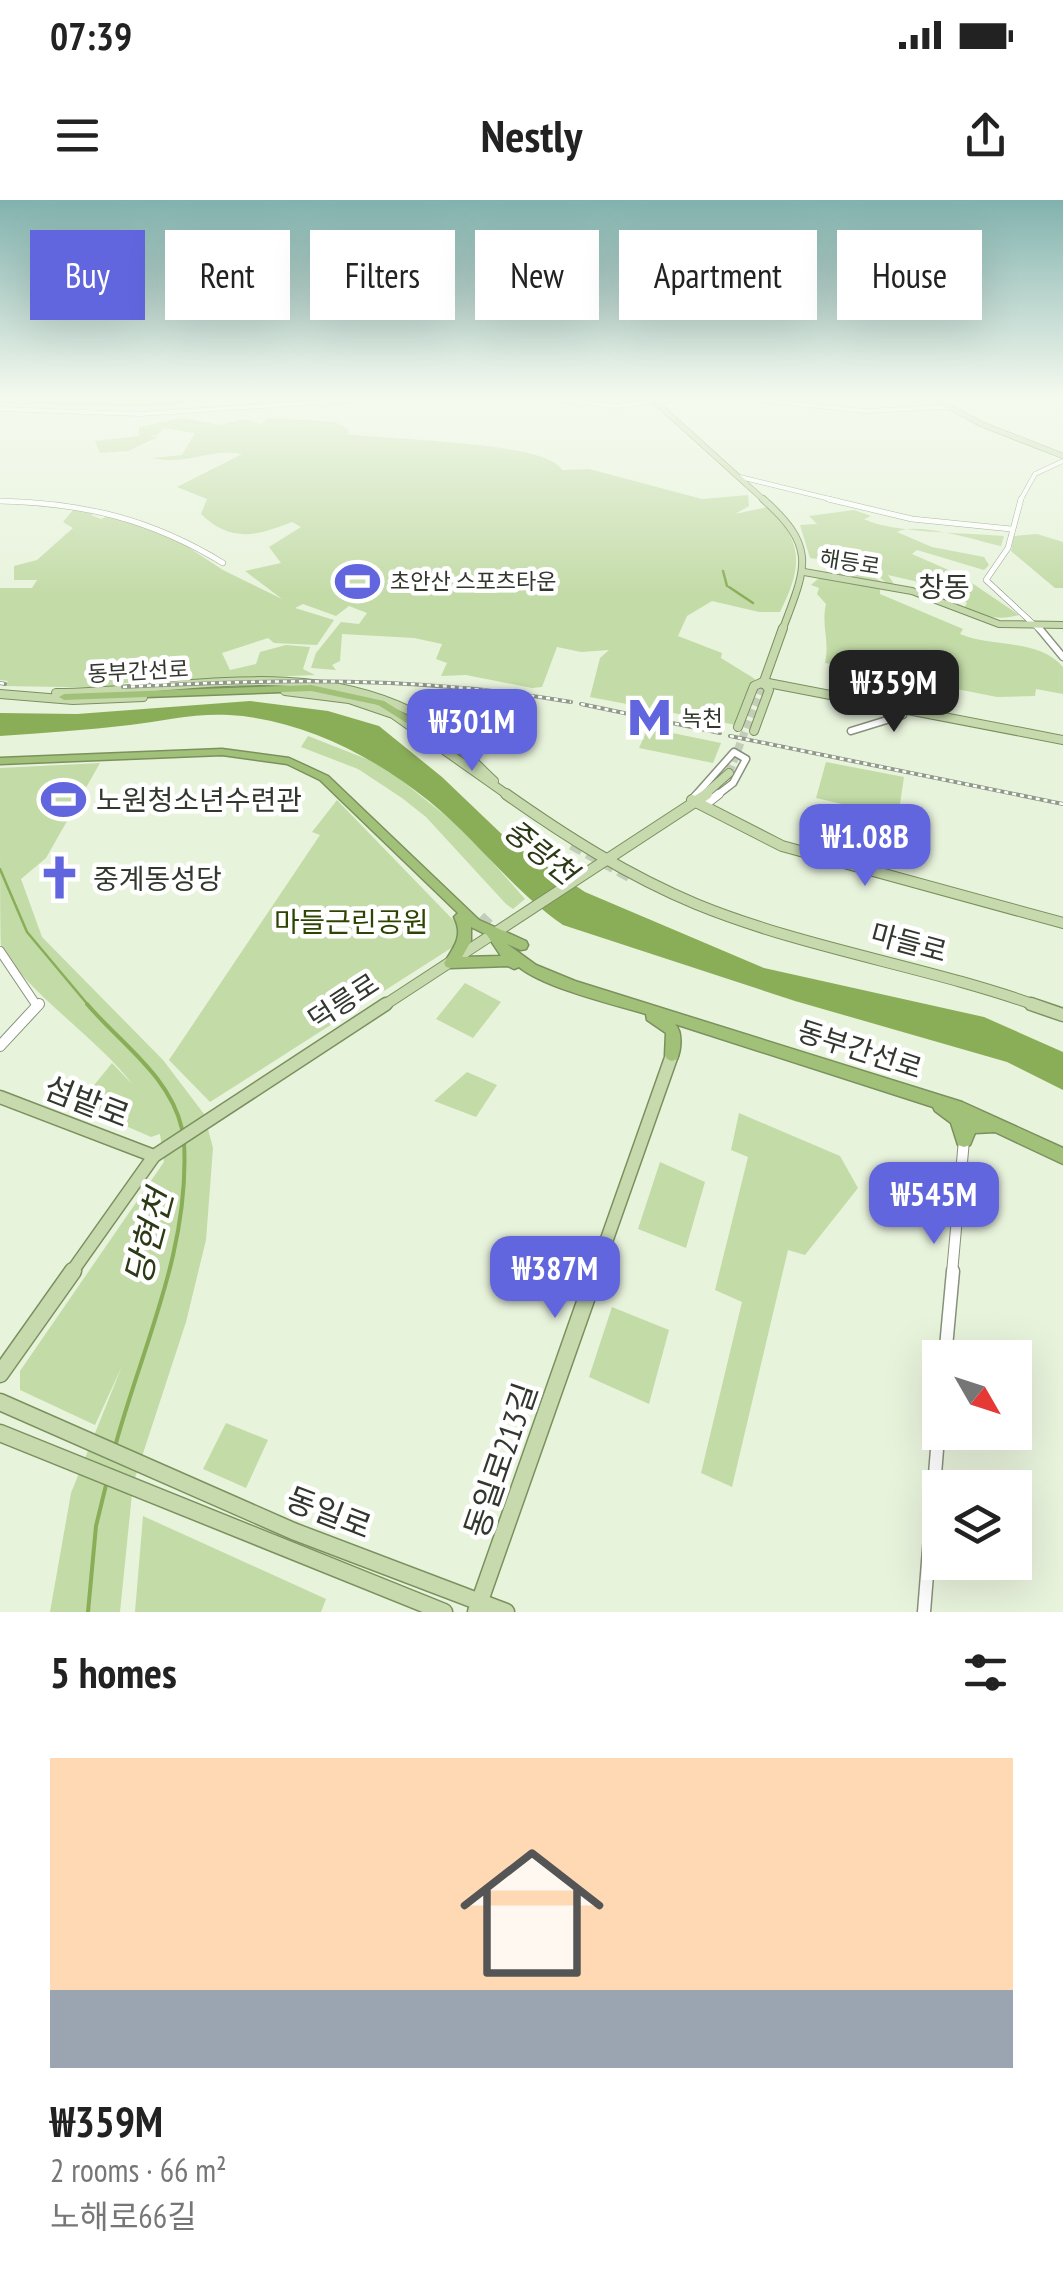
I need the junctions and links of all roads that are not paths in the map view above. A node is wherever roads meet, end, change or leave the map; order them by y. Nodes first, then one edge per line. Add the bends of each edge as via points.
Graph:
1 (728, 464) edge
2 (1049, 464) edge
3 (746, 479) junction
4 (0, 501) edge
5 (1011, 529) junction
6 (223, 563) dead end
7 (804, 572) junction
8 (1063, 624) edge
9 (1036, 626) junction
10 (1063, 657) edge
11 (763, 683) junction
12 (334, 687) junction
13 (248, 688) junction
14 (0, 691) edge
15 (64, 697) dead end
16 (904, 710) junction
17 (744, 712) junction
18 (760, 716) junction
19 (738, 727) dead end
20 (754, 731) dead end
21 (851, 731) dead end
22 (442, 740) tunnel mouth
23 (1063, 740) edge
24 (463, 753) junction
25 (452, 756) junction
26 (0, 761) edge
27 (729, 773) tunnel mouth
28 (692, 800) junction
29 (528, 811) junction
30 (370, 820) junction
31 (604, 862) junction
32 (458, 914) junction
33 (477, 918) tunnel mouth
34 (1063, 923) edge
35 (493, 934) junction
36 (0, 951) edge
37 (514, 952) junction
38 (451, 962) junction
39 (578, 988) junction
40 (611, 1004) junction
41 (646, 1010) junction
42 (1063, 1015) edge
43 (698, 1030) junction
44 (0, 1046) edge
45 (672, 1056) junction
46 (818, 1062) junction
47 (911, 1091) junction
48 (0, 1097) edge
49 (947, 1109) junction
50 (991, 1126) junction
51 (964, 1140) junction
52 (160, 1152) junction
53 (1063, 1160) edge
54 (947, 1340) edge
55 (0, 1374) edge
56 (0, 1402) edge
57 (0, 1433) edge
58 (937, 1450) edge
59 (478, 1606) edge
60 (444, 1612) edge
61 (506, 1612) edge
62 (924, 1612) edge

1 - 3 main road
2 - 5 street via 1018,501
3 - 5 street via 912,520
3 - 7 main road via 793,526
4 - 6 street via 115,510 170,530
5 - 9 street via 1008,548 986,582
7 - 9 main road, 해등로 via 897,588 999,624
7 - 11 main road
8 - 9 main road, 해등로
9 - 10 street
11 - 16 main road
11 - 17 main road via 754,686
11 - 18 main road via 769,690
12 - 13 highway
12 - 14 main road, 마들로
12 - 24 main road, 마들로 via 415,713
13 - 15 highway, 동부간선로
13 - 22 highway, 동부간선로 via 311,688 367,698 406,714
14 - 25 main road, 마들로 via 73,700 278,691 333,696 393,714
16 - 21 street
16 - 23 main road
17 - 18 main road
17 - 19 main road
18 - 20 main road
24 - 25 main road
24 - 29 main road, 마들로
25 - 29 main road, 마들로
26 - 30 highway via 250,757 306,774
27 - 28 main road, 덕릉로
28 - 28 street via 723,794 744,754 730,754
28 - 31 main road, 덕릉로
28 - 34 main road via 782,846
29 - 31 main road, 마들로
30 - 32 highway
30 - 33 highway
31 - 35 main road, 덕릉로
31 - 42 main road, 마들로 via 753,924 968,981
32 - 35 highway
32 - 38 highway via 467,930
35 - 37 highway
35 - 38 main road, 덕릉로
36 - 44 street via 39,1004
37 - 38 highway
37 - 39 highway, 동부간선로 via 532,969
37 - 40 highway via 552,984
37 - 41 highway, 동부간선로
38 - 52 main road, 덕릉로
39 - 40 highway
39 - 41 highway, 동부간선로
40 - 41 highway
41 - 43 highway
41 - 45 highway via 674,1030
41 - 46 highway, 동부간선로
43 - 45 highway
43 - 46 highway
45 - 59 main road, 동일로213길
46 - 47 highway, 동부간선로
47 - 49 highway
47 - 53 highway, 동부간선로 via 986,1118
48 - 52 main road, 섬밭로
49 - 50 highway
49 - 51 highway
50 - 51 highway via 970,1126
50 - 53 highway
51 - 54 street
52 - 55 main road
56 - 59 main road, 동일로
57 - 60 main road, 동일로
58 - 62 street
59 - 61 main road, 동일로

